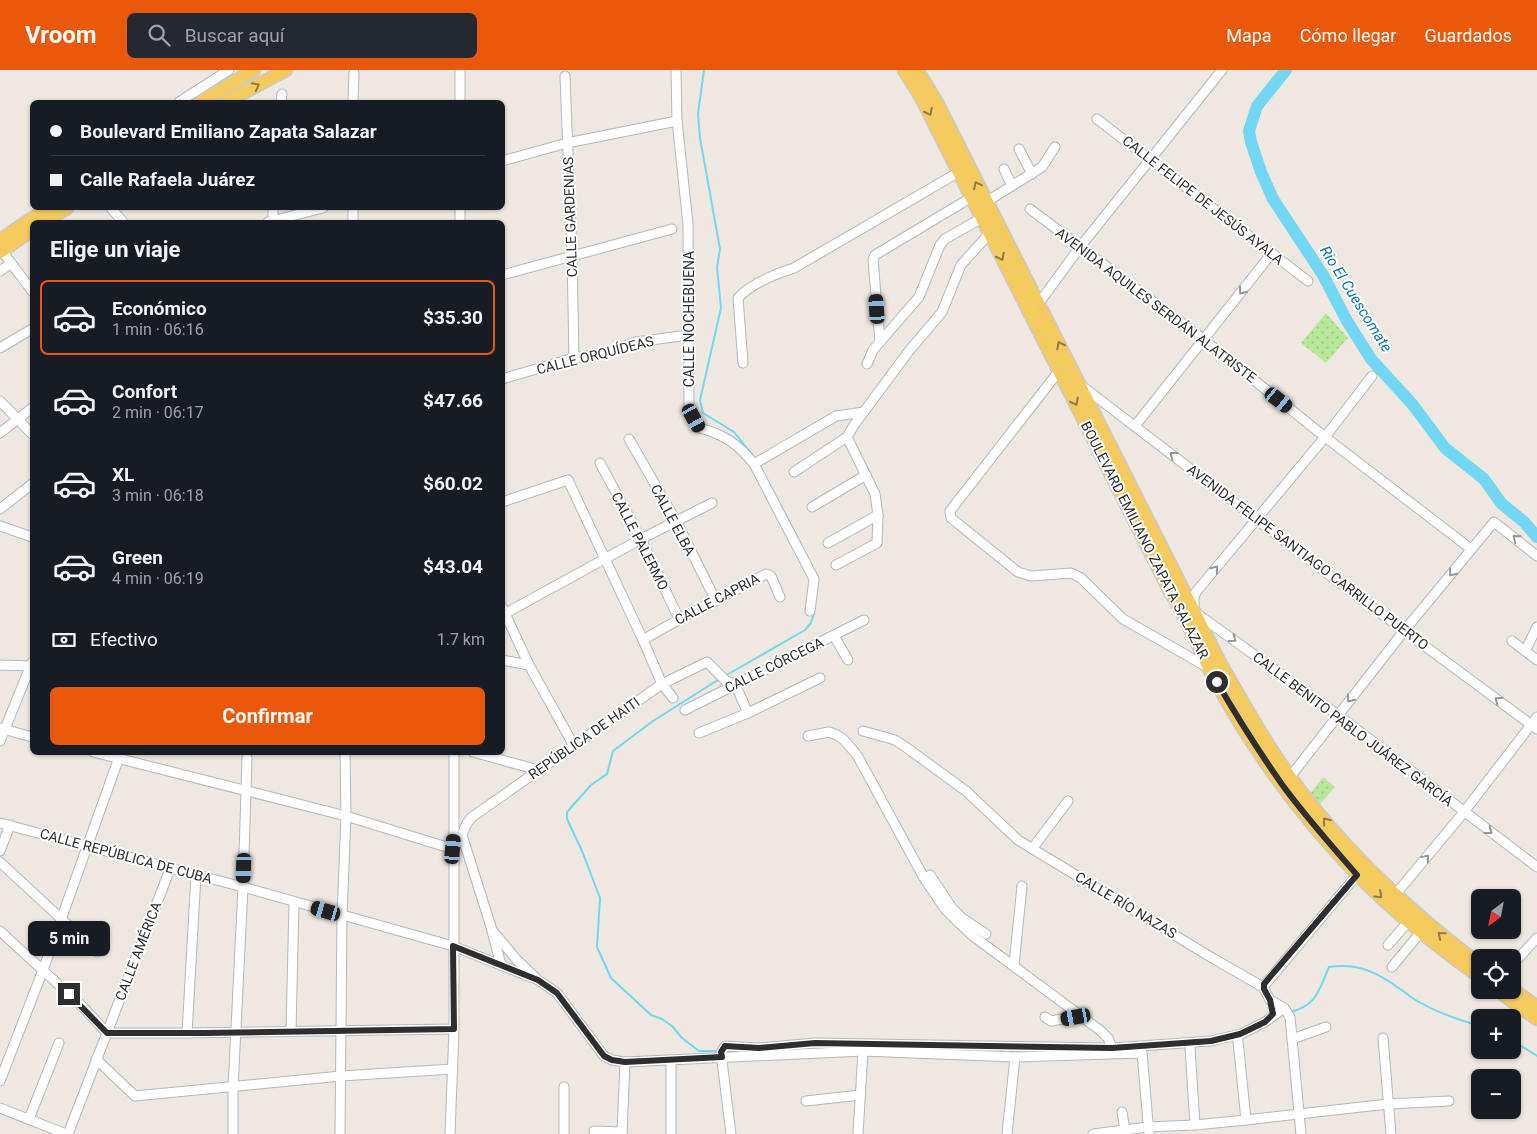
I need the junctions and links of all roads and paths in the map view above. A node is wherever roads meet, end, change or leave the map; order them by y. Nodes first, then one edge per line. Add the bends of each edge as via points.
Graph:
1 (229, 70) edge
2 (254, 70) edge
3 (286, 70) edge
4 (460, 70) edge
5 (676, 70) edge
6 (904, 70) edge
7 (917, 70) edge
8 (1222, 70) edge
9 (354, 73) dead end
10 (565, 76) dead end
11 (182, 100) edge
12 (204, 100) edge
13 (230, 100) edge
14 (354, 100) edge
15 (460, 100) edge
16 (1097, 119) dead end
17 (677, 121) junction
18 (567, 143) junction
19 (1055, 146) dead end
20 (1019, 149) dead end
21 (505, 160) edge
22 (1150, 160) junction
23 (1004, 169) dead end
24 (959, 172) junction
25 (1032, 174) junction
26 (1012, 186) junction
27 (972, 197) junction
28 (986, 202) junction
29 (1030, 209) dead end
30 (46, 210) edge
31 (64, 210) edge
32 (114, 210) edge
33 (316, 210) edge
34 (982, 218) junction
35 (34, 220) edge
36 (47, 220) edge
37 (121, 220) edge
38 (278, 220) edge
39 (30, 223) edge
40 (672, 229) dead end
41 (30, 231) edge
42 (989, 234) junction
43 (1, 247) edge
44 (1080, 247) junction
45 (1272, 253) junction
46 (572, 255) junction
47 (12, 263) junction
48 (0, 271) edge
49 (505, 274) edge
50 (1308, 281) dead end
51 (30, 288) edge
52 (1033, 306) junction
53 (30, 330) edge
54 (688, 334) junction
55 (1203, 339) junction
56 (880, 342) junction
57 (0, 348) edge
58 (574, 358) junction
59 (743, 363) dead end
60 (867, 364) dead end
61 (1059, 370) junction
62 (1372, 376) dead end
63 (505, 378) edge
64 (1080, 385) junction
65 (0, 401) edge
66 (30, 410) edge
67 (864, 412) junction
68 (18, 420) junction
69 (1135, 426) junction
70 (30, 432) edge
71 (0, 433) edge
72 (846, 437) junction
73 (1324, 437) junction
74 (629, 440) dead end
75 (600, 463) dead end
76 (754, 464) junction
77 (794, 472) dead end
78 (866, 475) junction
79 (30, 486) edge
80 (505, 501) edge
81 (712, 503) dead end
82 (812, 507) dead end
83 (0, 509) edge
84 (878, 515) junction
85 (1257, 519) junction
86 (676, 521) junction
87 (0, 526) edge
88 (30, 536) edge
89 (641, 539) junction
90 (828, 543) dead end
91 (1471, 549) junction
92 (1537, 556) edge
93 (605, 560) junction
94 (836, 565) dead end
95 (780, 598) dead end
96 (716, 601) junction
97 (505, 610) edge
98 (810, 611) dead end
99 (505, 612) edge
100 (1193, 618) junction
101 (678, 619) junction
102 (864, 620) dead end
103 (1537, 627) edge
104 (1404, 631) junction
105 (834, 636) junction
106 (643, 640) junction
107 (1512, 641) dead end
108 (1525, 650) junction
109 (848, 660) dead end
110 (1537, 660) edge
111 (505, 661) edge
112 (0, 665) edge
113 (30, 665) edge
114 (529, 665) junction
115 (1209, 668) junction
116 (30, 669) edge
117 (820, 678) dead end
118 (730, 682) junction
119 (662, 684) junction
120 (673, 698) dead end
121 (685, 710) dead end
122 (748, 713) junction
123 (1338, 715) junction
124 (1535, 724) edge
125 (2, 729) edge
126 (863, 731) dead end
127 (699, 733) dead end
128 (30, 736) edge
129 (808, 736) dead end
130 (0, 740) edge
131 (574, 746) junction
132 (345, 755) edge
133 (454, 755) edge
134 (484, 755) edge
135 (120, 756) edge
136 (248, 758) dead end
137 (538, 770) junction
138 (1290, 777) junction
139 (247, 791) junction
140 (1068, 801) dead end
141 (1464, 812) junction
142 (346, 816) junction
143 (455, 821) junction
144 (0, 823) edge
145 (466, 823) junction
146 (10, 825) junction
147 (458, 834) junction
148 (87, 846) junction
149 (1032, 848) junction
150 (453, 849) junction
151 (0, 851) edge
152 (0, 862) edge
153 (1537, 867) edge
154 (170, 868) junction
155 (196, 875) junction
156 (930, 875) dead end
157 (1357, 875) junction
158 (1022, 886) dead end
159 (243, 887) junction
160 (1395, 895) junction
161 (294, 902) junction
162 (342, 916) junction
163 (62, 918) junction
164 (1408, 922) junction
165 (492, 930) junction
166 (0, 931) edge
167 (974, 931) junction
168 (1420, 933) junction
169 (986, 934) dead end
170 (1537, 938) edge
171 (1388, 945) dead end
172 (453, 946) junction
173 (97, 952) dead end
174 (1521, 955) edge
175 (1471, 958) edge
176 (501, 965) junction
177 (1014, 965) junction
178 (1392, 967) dead end
179 (42, 970) junction
180 (1471, 970) edge
181 (538, 980) junction
182 (1263, 987) junction
183 (1521, 995) edge
184 (1509, 999) edge
185 (1270, 1000) junction
186 (1537, 1007) edge
187 (1286, 1011) junction
188 (1273, 1014) junction
189 (1078, 1016) junction
190 (1045, 1017) dead end
191 (1537, 1019) edge
192 (1326, 1027) dead end
193 (454, 1029) junction
194 (341, 1030) junction
195 (291, 1031) junction
196 (107, 1033) junction
197 (188, 1033) junction
198 (236, 1033) junction
199 (1383, 1038) dead end
200 (1292, 1039) junction
201 (1238, 1041) dead end
202 (59, 1043) dead end
203 (1112, 1048) junction
204 (1190, 1048) dead end
205 (863, 1051) junction
206 (722, 1053) junction
207 (1015, 1057) junction
208 (96, 1059) junction
209 (671, 1060) junction
210 (625, 1062) junction
211 (452, 1069) junction
212 (341, 1076) junction
213 (0, 1082) edge
214 (564, 1086) dead end
215 (233, 1088) junction
216 (860, 1095) junction
217 (806, 1101) dead end
218 (1449, 1102) dead end
219 (1388, 1104) junction
220 (0, 1108) edge
221 (1122, 1112) dead end
222 (1299, 1113) junction
223 (29, 1119) junction
224 (1246, 1120) junction
225 (1195, 1125) junction
226 (594, 1130) dead end
227 (1125, 1130) junction
228 (1149, 1130) edge
229 (622, 1133) edge
230 (67, 1134) edge
231 (233, 1134) edge
232 (340, 1134) edge
233 (450, 1134) edge
234 (564, 1134) edge
235 (671, 1134) edge
236 (731, 1134) edge
237 (858, 1134) edge
238 (1007, 1134) edge
239 (1093, 1134) edge
240 (1301, 1134) edge
241 (1390, 1134) edge

1 - 11 street
2 - 12 main road
13 -> 3 main road
4 - 15 street
5 - 17 street, CALLE NOCHEBUENA
6 -> 24 main road, BOULEVARD EMILIANO ZAPATA SALAZAR via 921,96
28 -> 7 main road, BOULEVARD EMILIANO ZAPATA SALAZAR
8 - 22 street
9 - 14 street
10 - 18 street, CALLE GARDENIAS
16 - 22 street, CALLE FELIPE DE JESÚS AYALA
17 - 18 street
17 - 54 street, CALLE NOCHEBUENA via 688,224
18 - 21 street
18 - 46 street, CALLE GARDENIAS
19 - 25 street via 1042,167
20 - 25 street
22 - 44 street
22 - 45 street, CALLE FELIPE DE JESÚS AYALA
23 - 26 street
24 - 27 main road, BOULEVARD EMILIANO ZAPATA SALAZAR
24 - 59 street via 794,268 778,273 743,293 738,298
25 - 26 street
26 - 28 street
27 - 34 main road, BOULEVARD EMILIANO ZAPATA SALAZAR
27 - 56 street via 875,254
28 - 52 main road, BOULEVARD EMILIANO ZAPATA SALAZAR
29 - 44 street, AVENIDA AQUILES SERDÁN ALATRISTE
30 - 35 main road
31 - 36 main road
32 - 37 street
33 - 38 street
34 - 42 main road, BOULEVARD EMILIANO ZAPATA SALAZAR
34 - 56 street via 940,245 919,297
39 - 43 main road
40 - 46 street
41 - 43 main road
42 -> 52 main road, BOULEVARD EMILIANO ZAPATA SALAZAR
42 - 67 street via 961,265 942,312
43 - 47 street
44 - 52 street
44 - 55 street, AVENIDA AQUILES SERDÁN ALATRISTE
45 - 50 street, CALLE FELIPE DE JESÚS AYALA
45 -> 55 street
46 - 49 street
46 - 58 street, CALLE GARDENIAS
47 - 48 street
47 - 51 street
52 - 61 main road, BOULEVARD EMILIANO ZAPATA SALAZAR
64 -> 52 main road, BOULEVARD EMILIANO ZAPATA SALAZAR
53 - 57 street
54 - 58 street, CALLE ORQUÍDEAS via 636,342 609,352
54 - 76 street, CALLE NOCHEBUENA via 689,407 700,428 719,433 740,448
55 - 69 street
55 - 73 street, AVENIDA AQUILES SERDÁN ALATRISTE
56 - 60 street
58 - 63 street, CALLE ORQUÍDEAS
61 -> 100 main road, BOULEVARD EMILIANO ZAPATA SALAZAR via 1170,591 1182,610
61 - 115 street via 950,511 951,518 1018,572 1031,576 1071,573 1081,578 1124,620
62 - 73 street
64 - 69 street, AVENIDA FELIPE SANTIAGO CARRILLO PUERTO
64 - 100 main road, BOULEVARD EMILIANO ZAPATA SALAZAR
65 - 68 street
66 - 68 street
67 - 72 street
67 - 76 street via 836,416
68 - 70 street
68 - 71 street
85 -> 69 street, AVENIDA FELIPE SANTIAGO CARRILLO PUERTO
72 - 77 street
72 - 78 street
73 - 85 street
73 - 91 street, AVENIDA AQUILES SERDÁN ALATRISTE
74 - 86 street, CALLE ELBA
75 - 89 street, CALLE PALERMO
76 - 98 street, CALLE NOCHEBUENA via 814,579
78 - 82 street
78 - 84 street via 875,494
79 - 83 street
80 - 93 street via 568,480
81 - 86 street
84 - 90 street
84 - 94 street via 876,543
100 -> 85 street via 1196,592
85 - 104 street, AVENIDA FELIPE SANTIAGO CARRILLO PUERTO
86 - 89 street
86 - 96 street, CALLE ELBA
87 - 88 street
89 - 93 street
89 - 101 street, CALLE PALERMO
92 -> 91 street via 1494,522
91 -> 104 street
93 - 97 street
93 - 106 street
95 - 96 street, CALLE CAPRIA via 771,576 766,574
96 - 101 street, CALLE CAPRIA
99 - 114 street
100 - 115 main road, BOULEVARD EMILIANO ZAPATA SALAZAR
100 -> 123 street, CALLE BENITO PABLO JUÁREZ GARCÍA
100 - 138 main road, BOULEVARD EMILIANO ZAPATA SALAZAR
101 - 106 street, CALLE CAPRIA
102 - 105 street, CALLE CÓRCEGA
103 - 108 street
104 -> 123 street
124 -> 104 street, AVENIDA FELIPE SANTIAGO CARRILLO PUERTO
105 - 109 street
105 - 118 street, CALLE CÓRCEGA
106 - 119 street
107 - 108 street
108 - 110 street
111 - 114 street
112 - 113 street
114 - 131 street
115 - 157 main road, BOULEVARD EMILIANO ZAPATA SALAZAR via 1281,784
116 - 125 street
117 - 122 street
118 - 119 street, REPÚBLICA DE HAITI via 706,662
118 - 121 street, CALLE CÓRCEGA
118 - 122 street
119 - 120 street
119 - 131 street, REPÚBLICA DE HAITI
122 - 127 street
123 - 138 street
123 - 141 street, CALLE BENITO PABLO JUÁREZ GARCÍA
124 - 141 street
125 - 128 street
125 - 130 street
126 - 149 street, CALLE RÍO NAZAS via 895,740 937,768 1008,832
129 - 167 street via 829,732 837,735 857,755 924,878 945,908
131 - 137 street, REPÚBLICA DE HAITI
132 - 142 street
133 - 143 street
134 - 137 street
135 - 139 street
135 - 148 street
136 - 139 street
137 - 145 street, REPÚBLICA DE HAITI
160 -> 138 main road, BOULEVARD EMILIANO ZAPATA SALAZAR via 1345,844
139 - 142 street
139 - 159 street
140 - 149 street
141 -> 153 street, CALLE BENITO PABLO JUÁREZ GARCÍA
160 -> 141 street
142 - 150 street
142 - 162 street
143 - 145 street via 459,825
143 - 147 street
144 - 146 street, CALLE REPÚBLICA DE CUBA
145 - 147 street
146 - 148 street, CALLE REPÚBLICA DE CUBA
146 - 151 street
147 - 150 street
147 - 165 street
148 - 154 street, CALLE REPÚBLICA DE CUBA
148 - 163 street
149 - 182 street, CALLE RÍO NAZAS
150 - 172 street
152 - 163 street
154 - 155 street, CALLE REPÚBLICA DE CUBA
154 - 196 street, CALLE AMÉRICA
155 - 159 street, CALLE REPÚBLICA DE CUBA
155 - 197 street
156 - 167 street via 952,908
157 -> 164 main road, BOULEVARD EMILIANO ZAPATA SALAZAR
157 - 182 street
158 - 177 street
159 - 161 street, CALLE REPÚBLICA DE CUBA
159 - 198 street
175 -> 160 main road, BOULEVARD EMILIANO ZAPATA SALAZAR
161 - 162 street, CALLE REPÚBLICA DE CUBA
161 - 195 street
162 - 172 street, CALLE REPÚBLICA DE CUBA
162 - 194 street
163 - 173 street
163 - 179 street
164 - 168 main road, BOULEVARD EMILIANO ZAPATA SALAZAR
164 - 171 street
165 - 176 street
165 - 181 street
166 - 179 street
167 - 169 street
167 - 177 street
168 - 178 street
168 - 180 main road, BOULEVARD EMILIANO ZAPATA SALAZAR
170 - 174 street
172 - 176 street, CALLE REPÚBLICA DE CUBA
172 - 193 street
176 - 181 street, CALLE REPÚBLICA DE CUBA
177 - 189 street
179 - 196 street
179 - 213 street
181 - 210 street via 557,993 604,1056
182 - 185 street
183 - 186 main road
184 - 191 main road
185 - 187 street
185 - 188 street
187 - 188 street
187 - 200 street
188 - 203 street via 1265,1022 1240,1034 1218,1039
189 - 190 street via 1050,1021
189 - 203 street via 1108,1038
192 - 200 street
193 - 194 street
193 - 211 street
194 - 195 street
194 - 212 street
195 - 198 street
196 - 197 street
196 - 208 street, CALLE AMÉRICA
197 - 198 street
198 - 215 street
199 - 219 street
200 - 222 street
201 - 224 street
202 - 223 street
203 - 206 street via 815,1043 759,1048 725,1046
204 - 225 street
205 - 206 street
205 - 207 street
205 - 216 street
206 - 209 street
206 - 236 street
207 - 228 street via 1142,1053
207 - 238 street
208 - 215 street via 135,1096
208 - 230 street, CALLE AMÉRICA
209 - 210 street
209 - 235 street
210 - 229 street
211 - 212 street
211 - 233 street
212 - 215 street
212 - 232 street
214 - 234 street
215 - 231 street
216 - 217 street
216 - 237 street
218 - 219 street
219 - 222 street
219 - 241 street
220 - 223 street
221 - 227 street
222 - 224 street
222 - 240 street
223 - 230 street
224 - 225 street
225 - 228 street
226 - 229 street
227 - 228 street
227 - 239 street

